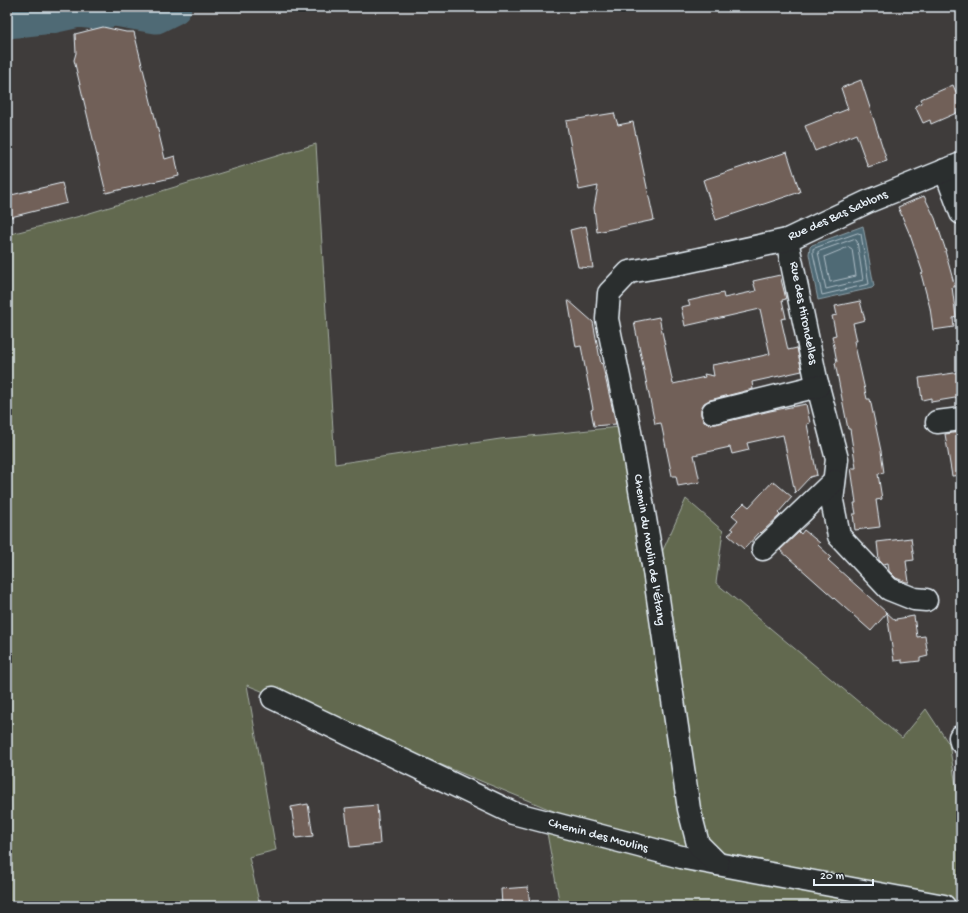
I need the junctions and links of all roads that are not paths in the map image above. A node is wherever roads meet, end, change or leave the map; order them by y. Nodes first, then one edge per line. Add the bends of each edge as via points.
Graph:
1 (953, 167) edge
2 (961, 213) edge
3 (788, 240) junction
4 (665, 266) joint
5 (818, 386) junction
6 (713, 412) dead end
7 (961, 418) edge
8 (937, 422) dead end
9 (834, 481) junction
10 (763, 549) dead end
11 (926, 600) dead end
12 (273, 698) dead end
13 (718, 864) junction
14 (944, 906) edge

1 - 2 street
1 - 3 street, Rue des Bas Sablons via 867,202
3 - 4 street, Rue des Bas Sablons
3 - 5 street, Rue des Hirondelles
4 - 13 street, Chemin du Moulin de l'Étang via 629,272 609,293 607,319 629,426 654,571 689,809 698,844
5 - 6 street
5 - 9 street, Rue des Hirondelles via 837,459
7 - 8 street
9 - 10 street
9 - 11 street, Rue des Hirondelles via 832,501 839,536 889,589 914,599
12 - 13 street, Chemin des Moulins via 513,813 685,858
13 - 14 street, Chemin des Moulins

